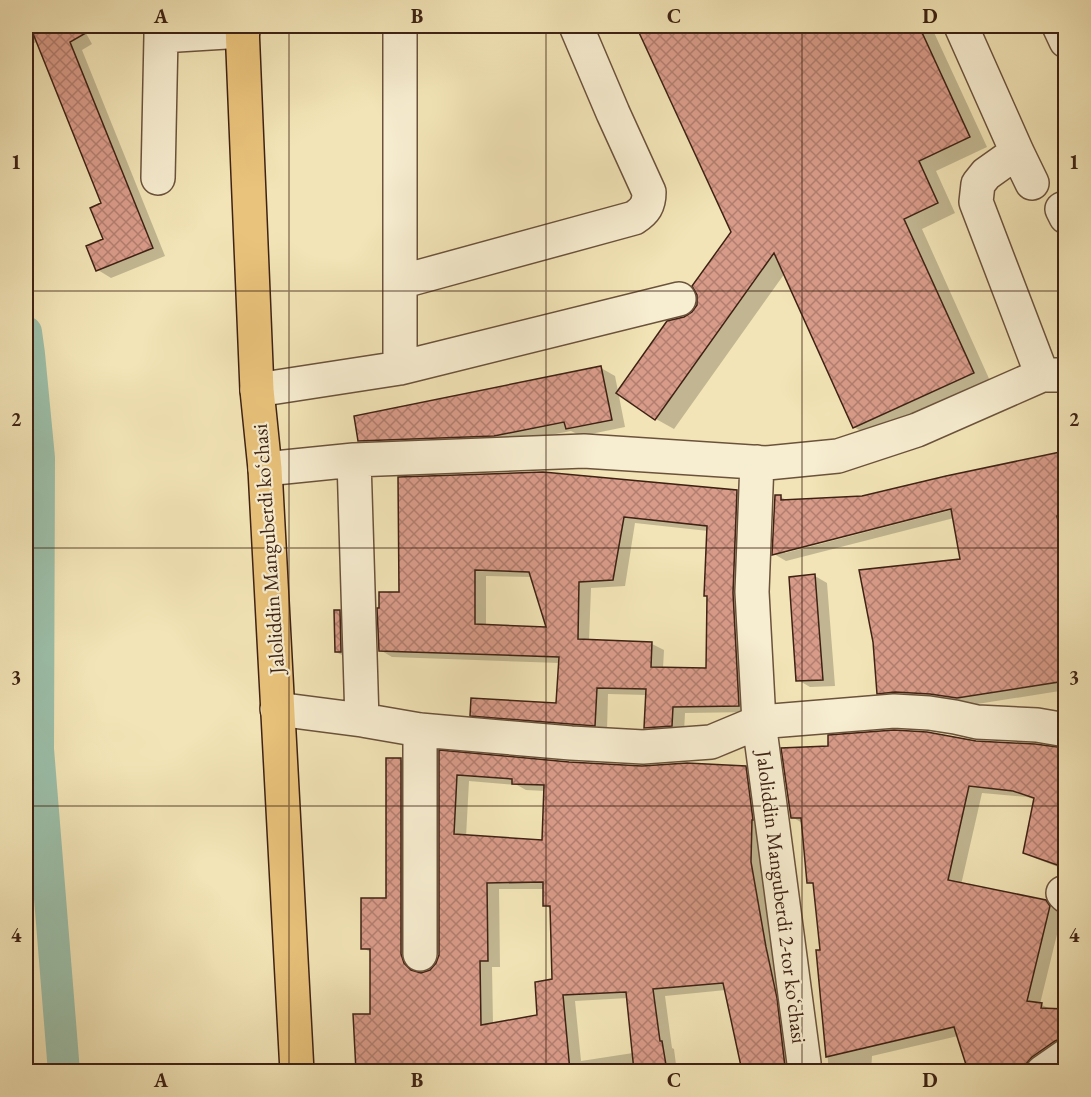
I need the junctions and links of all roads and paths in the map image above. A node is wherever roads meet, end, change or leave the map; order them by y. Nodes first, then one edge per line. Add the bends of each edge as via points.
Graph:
1 (399, 26) edge
2 (576, 26) edge
3 (962, 26) edge
4 (1059, 26) edge
5 (242, 28) edge
6 (161, 31) edge
7 (1065, 40) edge
8 (1017, 152) junction
9 (158, 178) dead end
10 (1032, 183) dead end
11 (400, 282) junction
12 (679, 299) dead end
13 (400, 368) junction
14 (1054, 375) edge
15 (257, 390) junction
16 (354, 460) junction
17 (757, 462) junction
18 (265, 469) junction
19 (278, 710) junction
20 (362, 720) junction
21 (759, 722) junction
22 (420, 730) junction
23 (1065, 730) edge
24 (420, 954) dead end
25 (1065, 1056) edge
26 (297, 1071) edge
27 (803, 1071) edge
28 (1043, 1071) edge

1 - 11 street
2 - 11 street via 649,192 649,203 634,218
3 - 8 street
4 - 7 street
5 - 6 street
5 - 15 main road, Jaloliddin Manguberdi koʻchasi
6 - 9 street
8 - 10 street
8 - 14 street via 986,174 978,184 976,202
11 - 13 street
12 - 13 street
13 - 15 street
14 - 17 street via 917,430 838,456
15 - 18 main road, Jaloliddin Manguberdi koʻchasi
16 - 17 street via 584,451
16 - 18 street
16 - 20 street
17 - 21 street, Jaloliddin Manguberdi 2-tor koʻchasi via 752,592
18 - 19 main road, Jaloliddin Manguberdi koʻchasi
19 - 20 street, Jaloliddin Manguberdi 2-tor koʻchasi
19 - 26 main road, Jaloliddin Manguberdi koʻchasi
20 - 22 street, Jaloliddin Manguberdi 2-tor koʻchasi
21 - 22 street, Jaloliddin Manguberdi 2-tor koʻchasi via 711,742 643,747
21 - 23 street, Jaloliddin Manguberdi 2-tor koʻchasi via 894,711
21 - 27 street, Jaloliddin Manguberdi 2-tor koʻchasi
22 - 24 street
25 - 28 street

